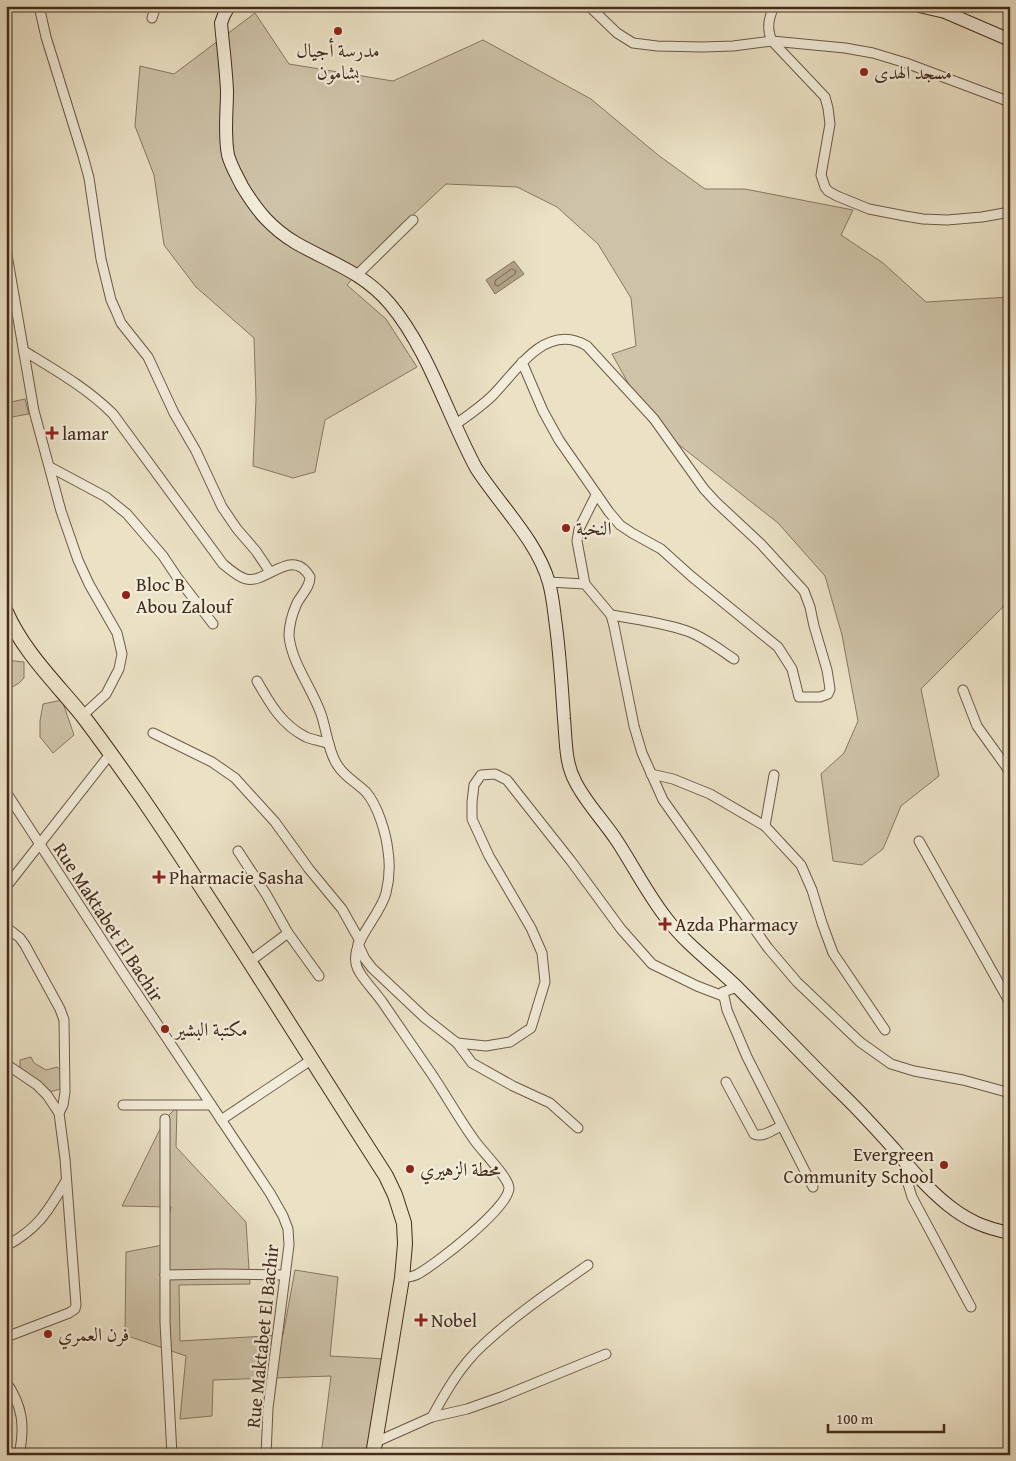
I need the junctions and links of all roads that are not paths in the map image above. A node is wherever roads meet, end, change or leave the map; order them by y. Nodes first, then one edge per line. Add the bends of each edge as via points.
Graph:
1 (39, 6) edge
2 (156, 6) edge
3 (229, 6) edge
4 (589, 6) edge
5 (774, 6) edge
6 (919, 6) edge
7 (947, 9) edge
8 (152, 18) dead end
9 (1010, 40) edge
10 (772, 41) junction
11 (1010, 102) edge
12 (1010, 212) edge
13 (413, 220) dead end
14 (6, 249) edge
15 (357, 275) junction
16 (24, 351) junction
17 (522, 362) junction
18 (456, 424) junction
19 (50, 466) junction
20 (596, 496) junction
21 (270, 572) junction
22 (549, 582) junction
23 (585, 584) junction
24 (6, 612) edge
25 (610, 614) junction
26 (213, 624) dead end
27 (734, 659) dead end
28 (257, 681) dead end
29 (963, 690) dead end
30 (82, 716) junction
31 (153, 734) dead end
32 (329, 744) junction
33 (111, 753) junction
34 (1010, 772) edge
35 (651, 774) junction
36 (774, 775) dead end
37 (6, 792) edge
38 (765, 826) junction
39 (919, 841) dead end
40 (40, 844) junction
41 (238, 851) dead end
42 (6, 887) edge
43 (6, 927) edge
44 (288, 933) junction
45 (359, 942) junction
46 (249, 962) junction
47 (319, 976) dead end
48 (737, 987) junction
49 (723, 996) junction
50 (1010, 1003) edge
51 (886, 1030) dead end
52 (457, 1043) junction
53 (311, 1060) junction
54 (6, 1064) edge
55 (726, 1082) dead end
56 (1010, 1093) edge
57 (123, 1105) dead end
58 (211, 1105) junction
59 (60, 1113) junction
60 (164, 1119) dead end
61 (221, 1120) junction
62 (781, 1126) junction
63 (578, 1128) dead end
64 (906, 1164) junction
65 (66, 1181) junction
66 (813, 1187) dead end
67 (1010, 1233) edge
68 (6, 1246) edge
69 (588, 1265) dead end
70 (165, 1275) junction
71 (285, 1275) junction
72 (402, 1278) junction
73 (971, 1307) dead end
74 (6, 1337) edge
75 (606, 1354) dead end
76 (6, 1382) edge
77 (432, 1417) junction
78 (375, 1449) edge
79 (19, 1455) edge
80 (172, 1455) edge
81 (266, 1455) edge

1 - 21 street via 89,178 111,300 122,323 148,357 222,507
2 - 8 street
3 - 15 street via 221,23 228,155 236,176 256,208 273,227 304,248
4 - 10 street via 609,26 634,43 733,46
5 - 10 street via 768,23
6 - 7 street
7 - 9 street
10 - 11 street via 873,53
10 - 12 street via 825,97 830,124 821,175 828,191 869,209 922,219 961,219
13 - 15 street
14 - 16 street
15 - 18 street via 381,294 404,323
16 - 19 street via 37,426
16 - 21 street via 62,374 113,414 223,564 245,579 258,578
17 - 18 street via 476,411
17 - 20 street via 559,440
17 - 20 street via 548,342 562,339 576,340 595,353 654,418 704,489 804,591 827,670 828,694 799,697 792,669 778,647 661,549 620,525
18 - 22 street via 476,468 532,547
19 - 26 street via 106,497 126,514 158,550
19 - 30 street via 78,560 117,633 122,654 119,669 106,694
20 - 23 street via 579,529 577,541
21 - 32 street via 298,565 310,577 297,604 289,635 293,654 320,711
22 - 23 street
22 - 48 street via 561,670 566,745 574,780 667,920
23 - 25 street
24 - 30 main road via 31,654
25 - 27 street via 689,632
25 - 35 street via 634,726
28 - 32 street via 282,720 308,738
29 - 34 street via 977,726
30 - 33 main road
31 - 45 street via 212,762 235,778 275,822 342,909
32 - 45 street via 337,766 367,793 380,816 388,852 386,894
33 - 40 street
33 - 46 main road
35 - 38 street via 710,794
35 - 56 street via 663,800 768,948 797,982 860,1042 891,1064
36 - 38 street
37 - 40 street, Rue Maktabet El Bachir
38 - 51 street via 801,865 833,953
39 - 50 street
40 - 42 street
40 - 58 street, Rue Maktabet El Bachir
41 - 44 street
43 - 59 street via 25,944 64,1020 65,1092
44 - 46 street
44 - 47 street
45 - 52 street via 372,968
45 - 72 street via 355,965 423,1061 474,1141 509,1187 507,1196 469,1236 431,1266 415,1276
46 - 53 main road
48 - 49 street via 723,991
48 - 64 street
49 - 52 street via 652,964 621,929 507,780 495,774 481,775 474,785 472,819 542,952 545,982 531,1028 510,1042 486,1046
49 - 62 street via 747,1057
52 - 63 street via 472,1063 550,1103
53 - 61 street
53 - 72 main road via 395,1195 404,1223
54 - 59 street via 37,1086
55 - 62 street via 756,1136
57 - 58 street
58 - 61 street, Rue Maktabet El Bachir
59 - 65 street
60 - 70 street
61 - 71 street, Rue Maktabet El Bachir via 283,1216 289,1245
62 - 66 street
64 - 67 street via 946,1204 964,1217 987,1228
64 - 73 street via 912,1196
65 - 68 street via 41,1220
65 - 74 street via 76,1308
69 - 77 street via 548,1292 482,1346 454,1379
70 - 71 street
70 - 80 street
71 - 81 street, Rue Maktabet El Bachir via 268,1408
72 - 78 main road
75 - 77 street via 501,1397
76 - 79 street via 21,1413 23,1431
77 - 78 street

